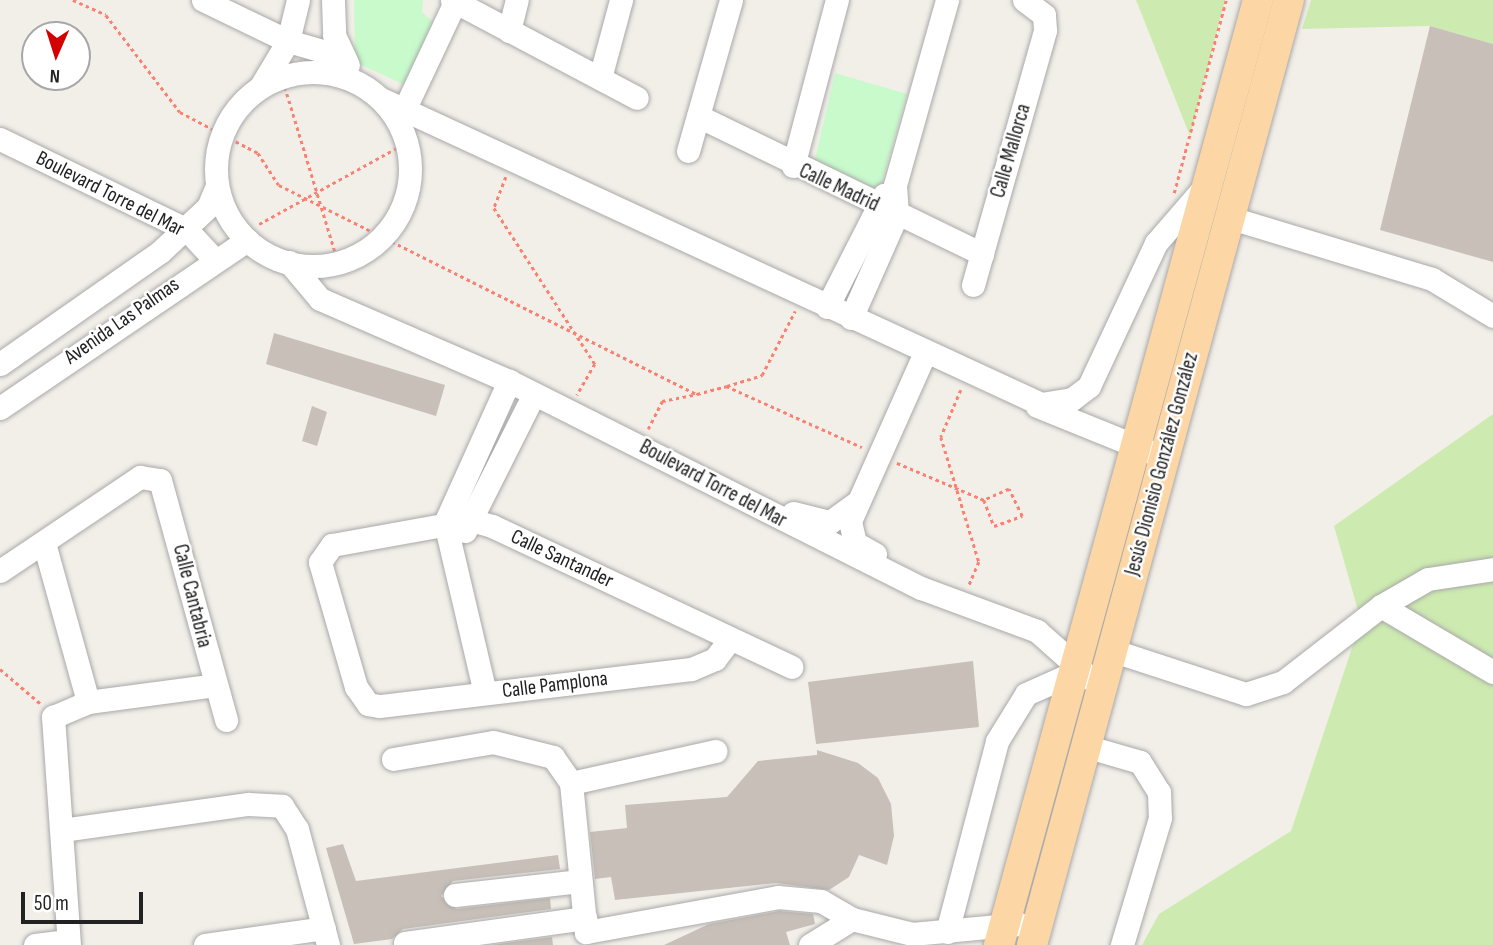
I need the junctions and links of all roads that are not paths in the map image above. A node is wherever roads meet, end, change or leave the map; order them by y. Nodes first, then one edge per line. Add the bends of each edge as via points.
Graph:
1 (203, 0) edge
2 (298, 0) edge
3 (334, 0) edge
4 (517, 0) edge
5 (621, 0) edge
6 (731, 0) edge
7 (837, 0) edge
8 (947, 0) edge
9 (1024, 0) edge
10 (1258, 0) edge
11 (1289, 0) edge
12 (454, 1) edge
13 (509, 31) junction
14 (288, 41) junction
15 (340, 55) junction
16 (600, 78) junction
17 (271, 82) junction
18 (375, 94) junction
19 (637, 98) dead end
20 (406, 106) junction
21 (698, 116) junction
22 (0, 139) edge
23 (688, 151) dead end
24 (793, 166) junction
25 (895, 185) junction
26 (217, 186) junction
27 (1206, 186) junction
28 (875, 204) junction
29 (897, 214) junction
30 (1228, 217) junction
31 (187, 230) junction
32 (244, 237) junction
33 (982, 254) junction
34 (214, 258) junction
35 (289, 262) junction
36 (973, 285) dead end
37 (827, 307) junction
38 (1493, 316) edge
39 (850, 318) junction
40 (924, 355) junction
41 (0, 364) edge
42 (509, 381) junction
43 (534, 394) junction
44 (1023, 400) junction
45 (0, 408) edge
46 (1134, 447) junction
47 (477, 453) junction
48 (1163, 457) junction
49 (499, 463) junction
50 (742, 495) junction
51 (855, 505) junction
52 (471, 520) junction
53 (445, 523) junction
54 (44, 543) junction
55 (451, 556) junction
56 (1493, 569) edge
57 (0, 571) edge
58 (956, 598) junction
59 (1381, 606) junction
60 (730, 639) junction
61 (1111, 650) junction
62 (791, 667) dead end
63 (1073, 667) junction
64 (1493, 672) edge
65 (215, 685) junction
66 (1100, 687) junction
67 (485, 693) junction
68 (88, 702) junction
69 (226, 720) dead end
70 (1085, 746) junction
71 (715, 751) dead end
72 (393, 759) dead end
73 (571, 783) junction
74 (62, 830) junction
75 (580, 881) junction
76 (456, 895) dead end
77 (852, 919) junction
78 (586, 932) edge
79 (947, 932) junction
80 (1002, 933) edge
81 (326, 937) edge
82 (1034, 937) edge
83 (68, 943) edge
84 (405, 943) dead end
85 (35, 945) edge
86 (205, 945) edge
87 (810, 945) edge
88 (1122, 945) edge

1 - 14 street
2 - 14 street
3 - 15 street
4 - 13 street
5 - 16 street
6 - 21 street
7 - 24 street
8 - 25 street
9 - 33 street, Calle Mallorca via 1045,17
10 - 27 main road, Jesús Dionisio González González
11 - 30 main road, Jesús Dionisio González González
12 - 13 street
12 - 20 street
13 - 16 street
14 - 15 street
14 - 17 street
15 - 18 street
16 - 19 street
17 - 18 street via 315,71
17 - 26 street via 239,105 222,135
18 - 20 street
18 - 35 street via 406,143 410,176 404,203 381,237 338,261
20 - 37 street
21 - 23 street
21 - 24 street, Calle Madrid
22 - 31 street, Boulevard Torre del Mar
24 - 28 street, Calle Madrid
25 - 28 street
25 - 29 street
26 - 31 street, Avenida Las Palmas
26 - 32 street
27 - 44 street via 1166,227 1089,387 1060,403
27 - 46 main road, Jesús Dionisio González González
28 - 29 street, Calle Madrid
28 - 37 street
29 - 33 street, Calle Madrid
29 - 39 street
30 - 38 street via 1432,279
30 - 48 main road, Jesús Dionisio González González
31 - 34 street, Boulevard Torre del Mar
31 - 41 street, Avenida Las Palmas
32 - 34 street, Avenida Las Palmas
32 - 35 street
33 - 36 street, Calle Mallorca
34 - 45 street, Avenida Las Palmas
35 - 42 street, Boulevard Torre del Mar via 320,299
37 - 39 street
39 - 40 street
40 - 44 street
40 - 51 street
42 - 43 street, Boulevard Torre del Mar
42 - 47 street
43 - 49 street
43 - 50 street, Boulevard Torre del Mar
44 - 46 street
46 - 48 street
46 - 63 main road, Jesús Dionisio González González
47 - 49 street
47 - 53 street
48 - 61 main road, Jesús Dionisio González González
49 - 52 street
50 - 51 street via 822,522 837,520
50 - 58 street, Boulevard Torre del Mar via 766,514 921,588
51 - 58 street via 850,529 855,542
52 - 53 street
52 - 55 street
52 - 60 street, Calle Santander
53 - 55 street
53 - 67 street, Calle Pamplona via 332,545 322,554 321,573 356,687 368,704
54 - 57 street
54 - 65 street, Calle Cantabria via 140,477 153,477 164,485
54 - 68 street
55 - 67 street
56 - 59 street via 1428,579
58 - 63 street, Boulevard Torre del Mar via 1037,631
59 - 61 street via 1283,682 1246,694
59 - 64 street
60 - 62 street, Calle Santander
60 - 67 street, Calle Pamplona via 716,659 691,669
61 - 66 main road, Jesús Dionisio González González
63 - 66 street, Boulevard Torre del Mar
63 - 79 street via 1026,694 997,741
63 - 80 main road, Jesús Dionisio González González
65 - 68 street
65 - 69 street, Calle Cantabria
66 - 70 main road, Jesús Dionisio González González
68 - 74 street via 53,717
70 - 82 main road, Jesús Dionisio González González
70 - 88 street via 1140,762 1159,792 1160,818
71 - 73 street
72 - 73 street via 493,742 525,745 553,757
73 - 75 street
74 - 81 street via 248,804 282,806 297,829
74 - 83 street
75 - 76 street
75 - 78 street
77 - 78 street via 821,901 778,897
77 - 79 street via 912,934
77 - 87 street
78 - 84 street
79 - 80 street
80 - 82 street
81 - 86 street
83 - 85 street

